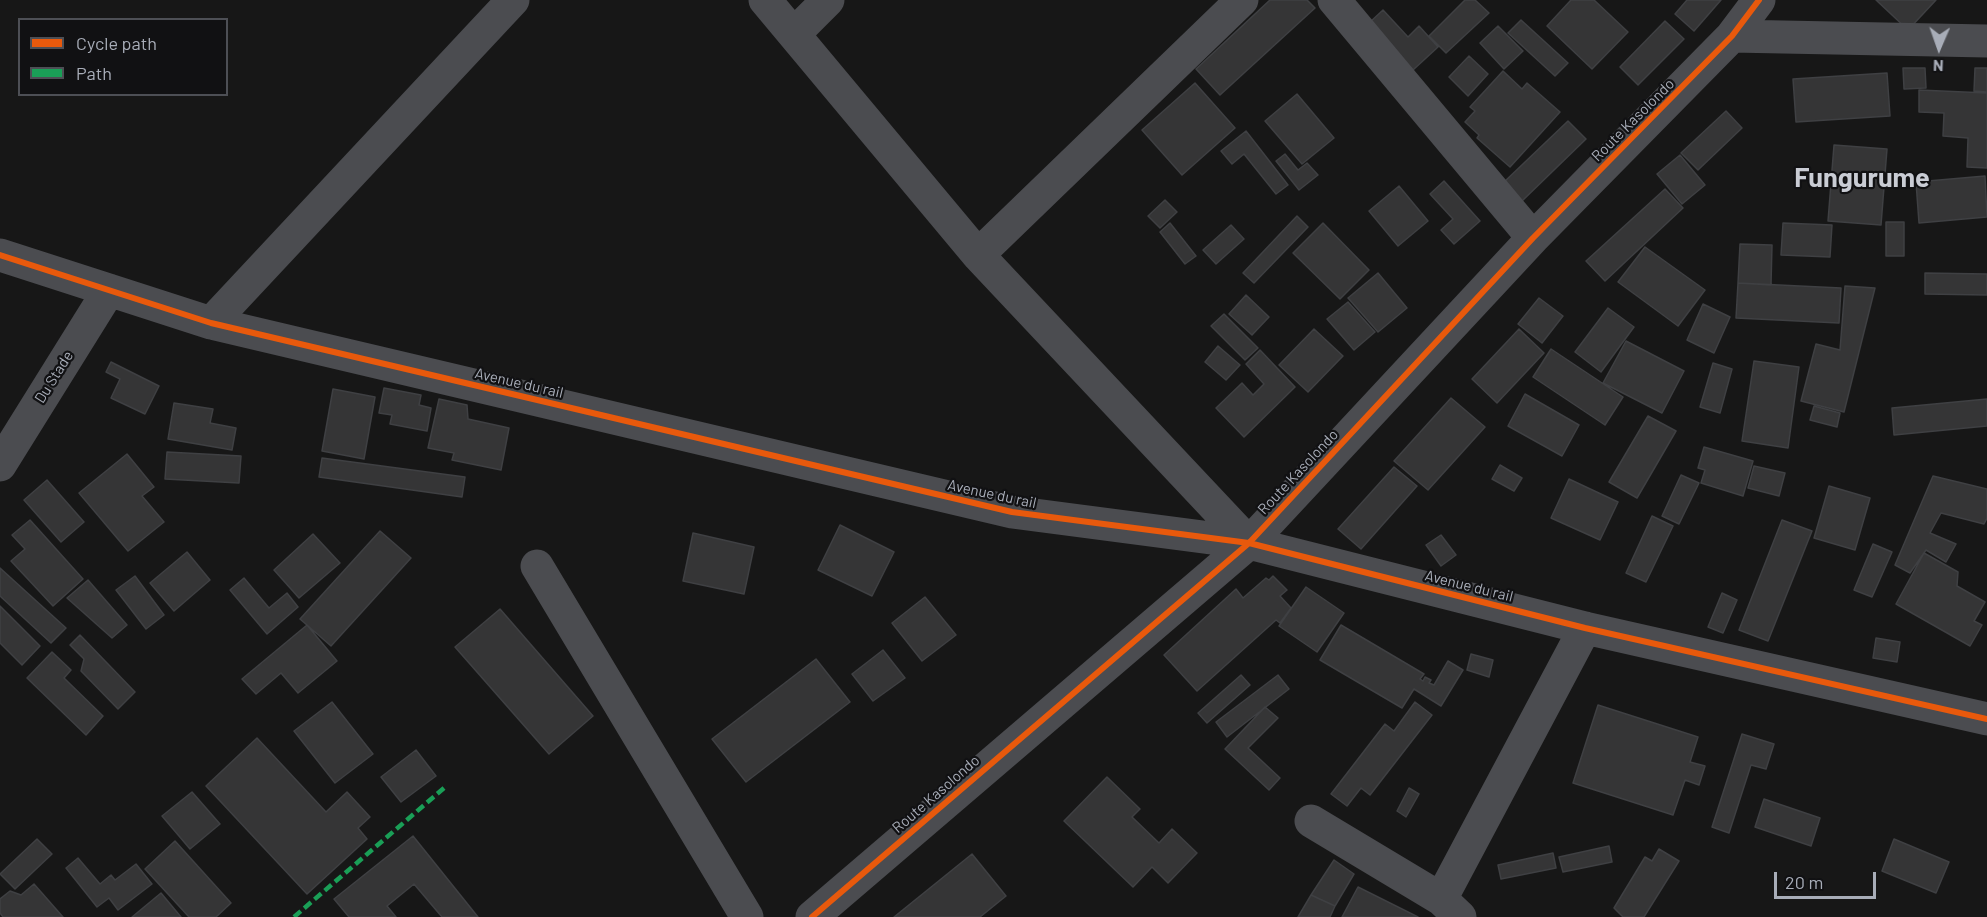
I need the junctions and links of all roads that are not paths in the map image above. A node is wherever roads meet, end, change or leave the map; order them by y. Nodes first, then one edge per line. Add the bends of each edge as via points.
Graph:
1 (513, 0) edge
2 (765, 0) edge
3 (828, 0) edge
4 (1242, 0) edge
5 (1334, 0) edge
6 (1759, 0) edge
7 (794, 34) junction
8 (1732, 36) junction
9 (1987, 41) edge
10 (1533, 238) junction
11 (0, 255) edge
12 (978, 255) junction
13 (109, 290) junction
14 (211, 323) junction
15 (0, 465) edge
16 (1249, 543) junction
17 (537, 566) dead end
18 (1585, 628) junction
19 (1987, 718) edge
20 (1311, 821) dead end
21 (1450, 908) edge
22 (747, 917) edge
23 (812, 917) edge

1 - 14 street
2 - 7 street
3 - 7 street
4 - 12 street
5 - 10 street
6 - 8 street, Route Kasolondo
7 - 12 street
8 - 9 street
8 - 10 street, Route Kasolondo
10 - 16 street, Route Kasolondo
11 - 13 street, Avenue du rail
12 - 16 street
13 - 14 street, Avenue du rail
13 - 15 street, Du Stade
14 - 16 street, Avenue du rail via 1012,512
16 - 18 street, Avenue du rail
16 - 23 street, Route Kasolondo
17 - 22 street
18 - 19 street, Avenue du rail
18 - 21 street
20 - 21 street

